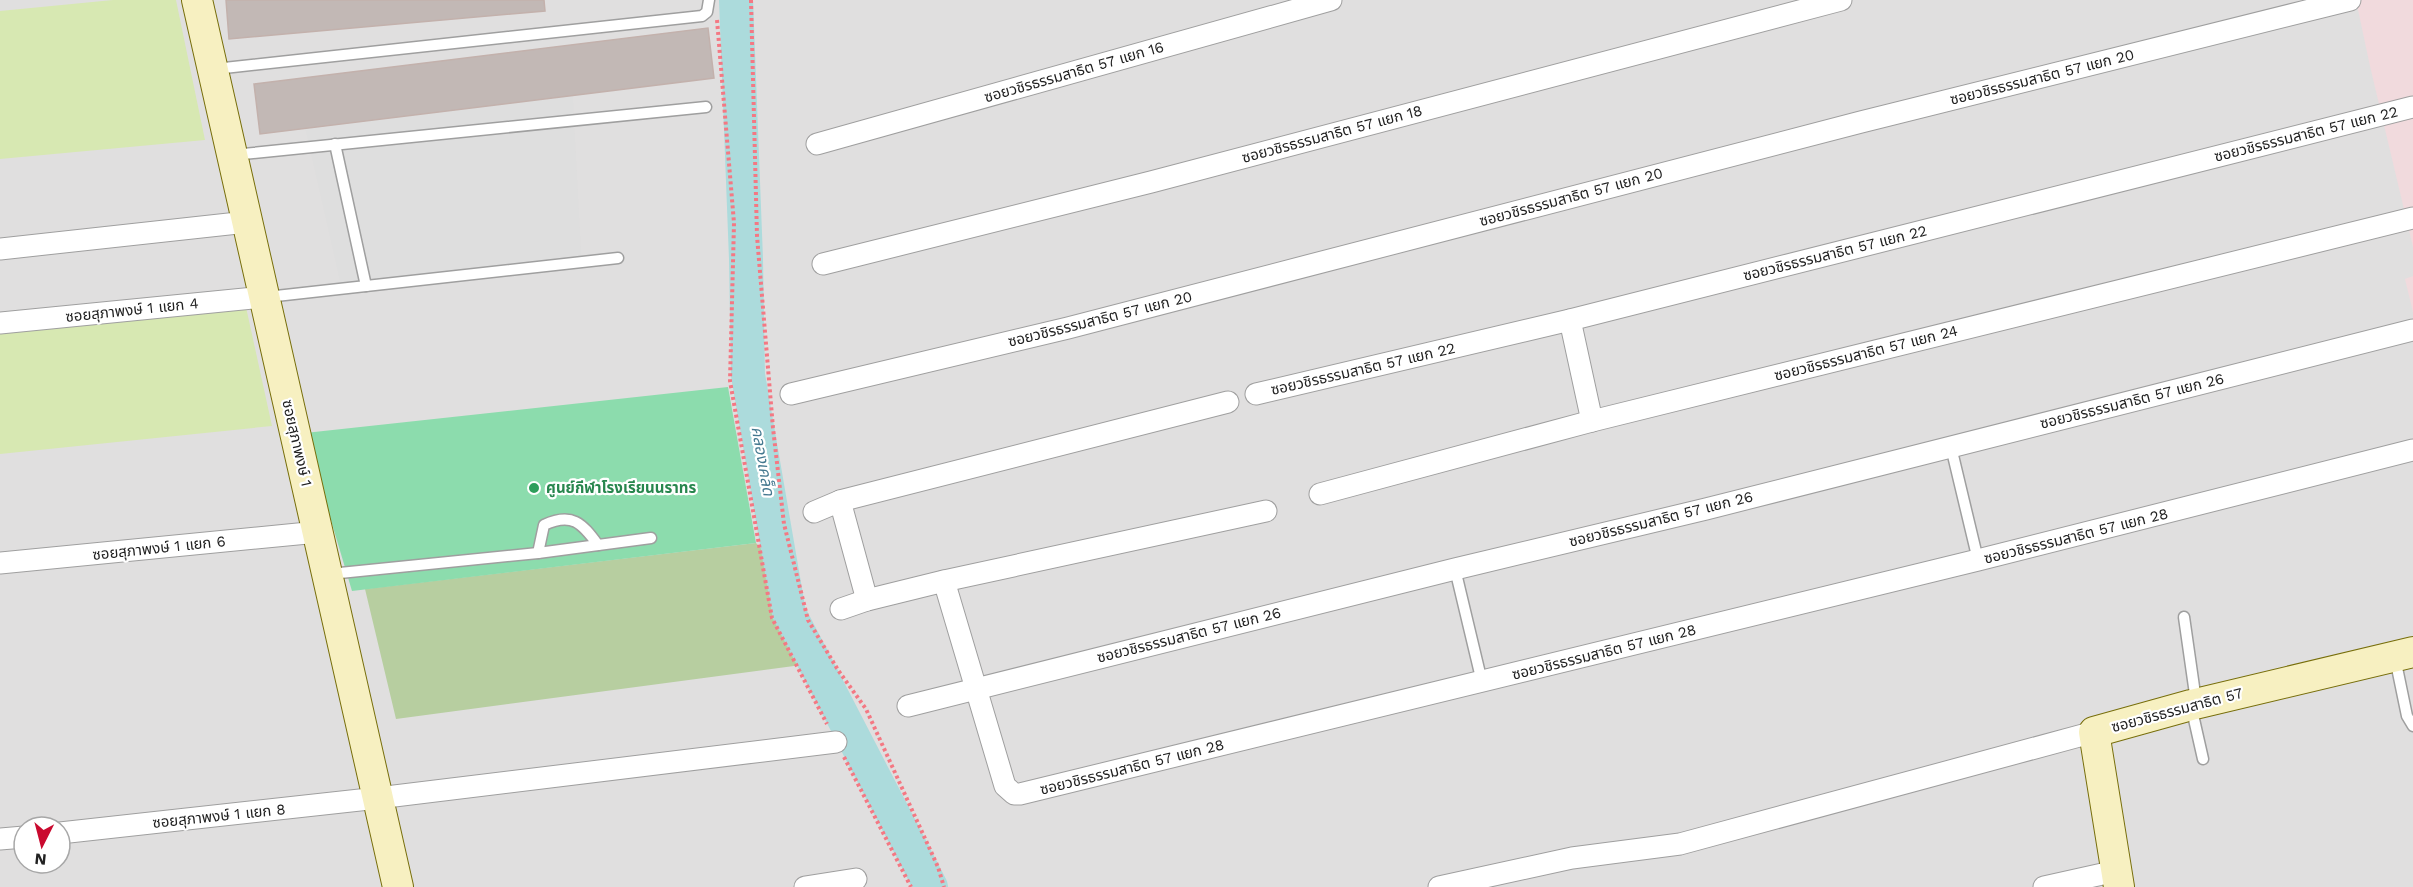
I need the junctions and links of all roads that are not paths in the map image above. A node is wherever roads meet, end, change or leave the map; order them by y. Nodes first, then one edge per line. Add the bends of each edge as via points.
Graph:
1 (197, 0) edge
2 (709, 0) edge
3 (1331, 0) edge
4 (1841, 0) edge
5 (2350, 0) edge
6 (212, 70) junction
7 (706, 107) dead end
8 (2413, 107) edge
9 (335, 144) junction
10 (817, 144) dead end
11 (233, 155) junction
12 (2413, 218) edge
13 (248, 222) junction
14 (0, 249) edge
15 (618, 258) dead end
16 (823, 264) dead end
17 (366, 286) junction
18 (264, 297) junction
19 (1570, 320) junction
20 (0, 323) edge
21 (2413, 330) edge
22 (792, 394) dead end
23 (1256, 394) dead end
24 (1228, 402) dead end
25 (1592, 421) junction
26 (1951, 447) junction
27 (2413, 450) edge
28 (1320, 494) dead end
29 (840, 501) junction
30 (1266, 511) dead end
31 (814, 512) dead end
32 (318, 532) junction
33 (651, 538) dead end
34 (598, 545) junction
35 (538, 553) junction
36 (1978, 561) junction
37 (0, 563) edge
38 (1455, 569) junction
39 (329, 574) junction
40 (945, 581) junction
41 (867, 600) junction
42 (841, 609) dead end
43 (2184, 617) dead end
44 (2404, 654) edge
45 (1482, 682) junction
46 (977, 688) junction
47 (2194, 705) junction
48 (909, 706) dead end
49 (2413, 726) edge
50 (2094, 732) junction
51 (836, 742) road end
52 (2203, 759) dead end
53 (378, 798) junction
54 (72, 832) edge
55 (856, 879) dead end
56 (2118, 879) edge
57 (398, 887) edge
58 (805, 887) edge
59 (1439, 887) edge
60 (2044, 887) edge

1 - 6 street, ซอยสุภาพงษ์ 1
2 - 6 lane via 702,16
3 - 10 street, ซอยวชิรธรรมสาธิต 57 แยก 16
4 - 16 street, ซอยวชิรธรรมสาธิต 57 แยก 18
5 - 22 street, ซอยวชิรธรรมสาธิต 57 แยก 20 via 1861,122 1068,328
6 - 11 street, ซอยสุภาพงษ์ 1
7 - 9 lane
8 - 19 street, ซอยวชิรธรรมสาธิต 57 แยก 22
9 - 11 lane
9 - 17 lane
11 - 13 street, ซอยสุภาพงษ์ 1
12 - 25 street, ซอยวชิรธรรมสาธิต 57 แยก 24
13 - 14 street
13 - 18 street, ซอยสุภาพงษ์ 1
15 - 17 lane
17 - 18 lane
18 - 20 street, ซอยสุภาพงษ์ 1 แยก 4
18 - 32 street, ซอยสุภาพงษ์ 1
19 - 23 street, ซอยวชิรธรรมสาธิต 57 แยก 22
19 - 25 street
21 - 26 street, ซอยวชิรธรรมสาธิต 57 แยก 26
24 - 29 street
25 - 28 street, ซอยวชิรธรรมสาธิต 57 แยก 24
26 - 36 lane
26 - 38 street, ซอยวชิรธรรมสาธิต 57 แยก 26
27 - 36 street, ซอยวชิรธรรมสาธิต 57 แยก 28
29 - 31 street
29 - 41 street
30 - 40 street
32 - 37 street, ซอยสุภาพงษ์ 1 แยก 6
32 - 39 street, ซอยสุภาพงษ์ 1
33 - 34 lane
34 - 35 lane
34 - 35 lane via 587,528 575,521 556,520 544,525
35 - 39 lane
36 - 45 street, ซอยวชิรธรรมสาธิต 57 แยก 28
38 - 45 lane
38 - 46 street, ซอยวชิรธรรมสาธิต 57 แยก 26
39 - 53 street, ซอยสุภาพงษ์ 1
40 - 41 street
40 - 46 street, ซอยวชิรธรรมสาธิต 57 แยก 28
41 - 42 street
43 - 47 lane
44 - 47 street, ซอยวชิรธรรมสาธิต 57
44 - 49 lane via 2407,716
45 - 46 street, ซอยวชิรธรรมสาธิต 57 แยก 28 via 1020,794 1005,786
46 - 48 street, ซอยวชิรธรรมสาธิต 57 แยก 26
47 - 50 street, ซอยวชิรธรรมสาธิต 57
47 - 52 lane
50 - 56 street, ซอยวชิรธรรมสาธิต 57
50 - 59 street via 1680,844 1572,858
51 - 53 street, ซอยสุภาพงษ์ 1 แยก 8
53 - 54 street, ซอยสุภาพงษ์ 1 แยก 8
53 - 57 street, ซอยสุภาพงษ์ 1
55 - 58 street
56 - 60 street

